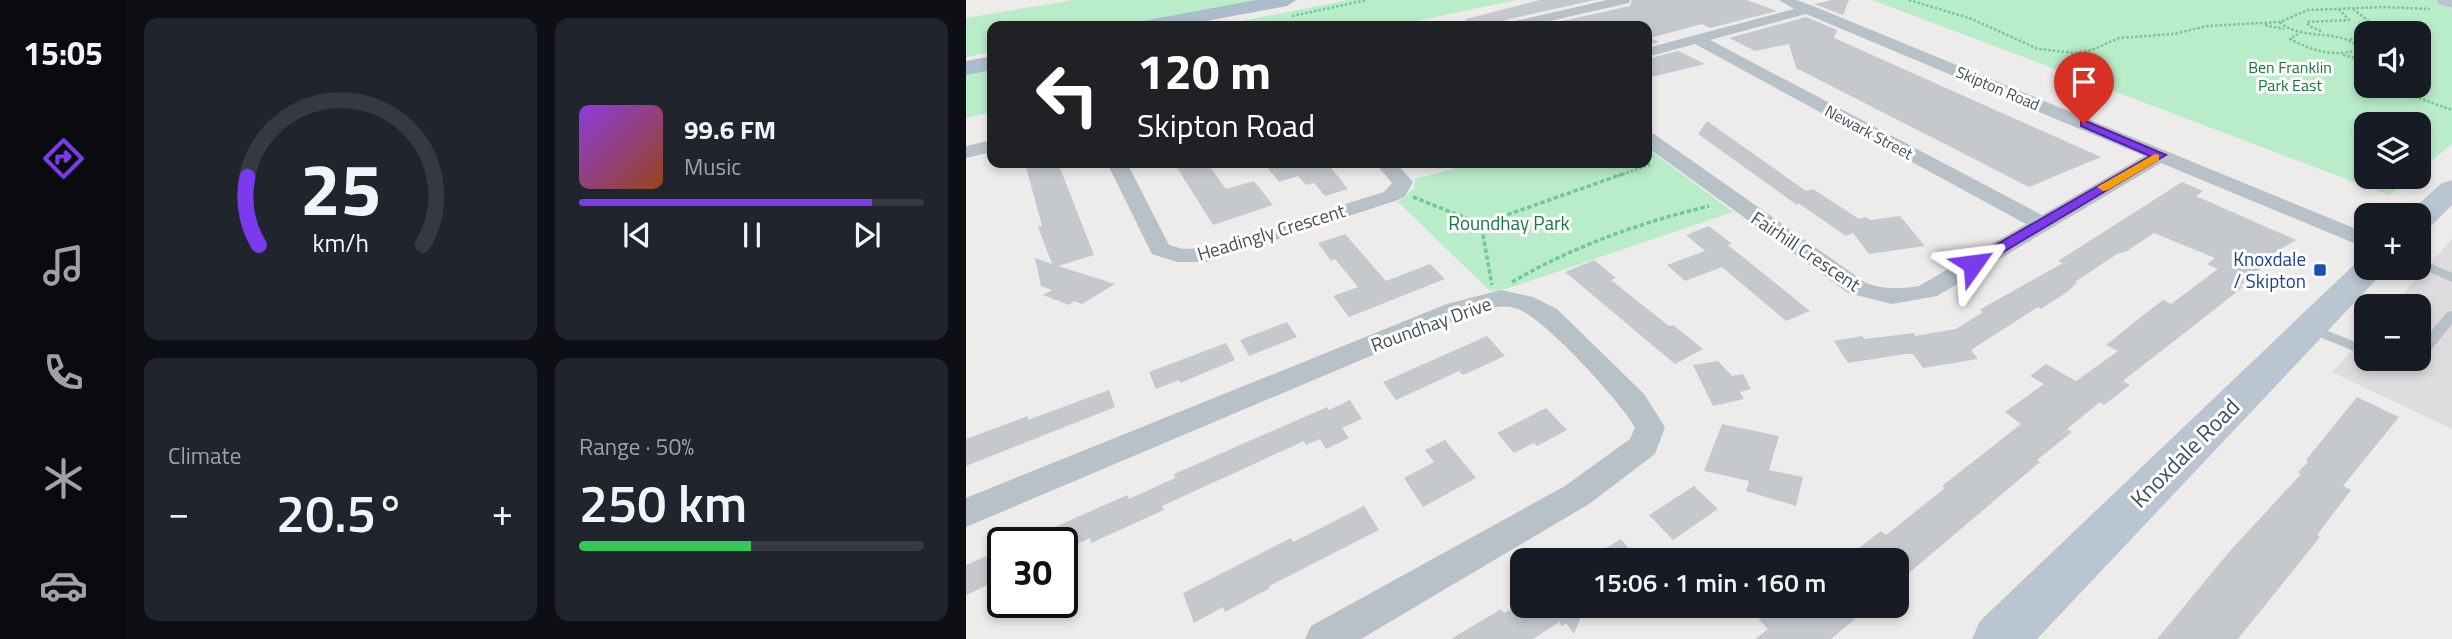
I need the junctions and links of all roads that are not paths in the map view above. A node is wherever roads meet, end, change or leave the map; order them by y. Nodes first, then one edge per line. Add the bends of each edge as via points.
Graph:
1 (1624, 0) edge
2 (1785, 0) edge
3 (2452, 3) edge
4 (2438, 4) edge
5 (1293, 7) edge
6 (1808, 9) junction
7 (1186, 21) edge
8 (1212, 21) edge
9 (1533, 21) edge
10 (1698, 40) junction
11 (1652, 52) edge
12 (987, 57) edge
13 (966, 61) edge
14 (987, 64) edge
15 (966, 68) edge
16 (1652, 142) edge
17 (987, 147) edge
18 (966, 152) edge
19 (2160, 155) junction
20 (1120, 168) edge
21 (1390, 168) edge
22 (2452, 188) edge
23 (2431, 208) edge
24 (2040, 223) junction
25 (2354, 236) edge
26 (2431, 268) edge
27 (2452, 278) edge
28 (2358, 280) edge
29 (2452, 315) edge
30 (2310, 328) junction
31 (2431, 342) edge
32 (2354, 346) edge
33 (966, 513) edge
34 (1325, 639) edge
35 (2000, 639) edge

1 - 9 street
2 - 6 street, Skipton Road
3 - 4 street
5 - 7 main road
5 - 8 main road
6 - 10 street
6 - 19 street, Skipton Road
10 - 11 street
10 - 24 street, Newark Street
12 - 13 main road
14 - 15 main road
16 - 24 street, Fairhill Crescent via 1857,288 1875,296 1899,298 1928,291
17 - 18 street
19 - 24 street, Fairhill Crescent
19 - 25 street, Skipton Road
20 - 21 street, Headingly Crescent via 1160,248 1185,257 1208,255 1391,196 1403,182
22 - 23 street
26 - 27 lane
28 - 30 street, Knoxdale Road
29 - 31 lane
30 - 32 lane
30 - 35 street, Knoxdale Road
33 - 34 street, Roundhay Drive via 1456,310 1494,299 1524,302 1548,315 1634,401 1650,427 1644,446 1577,495

